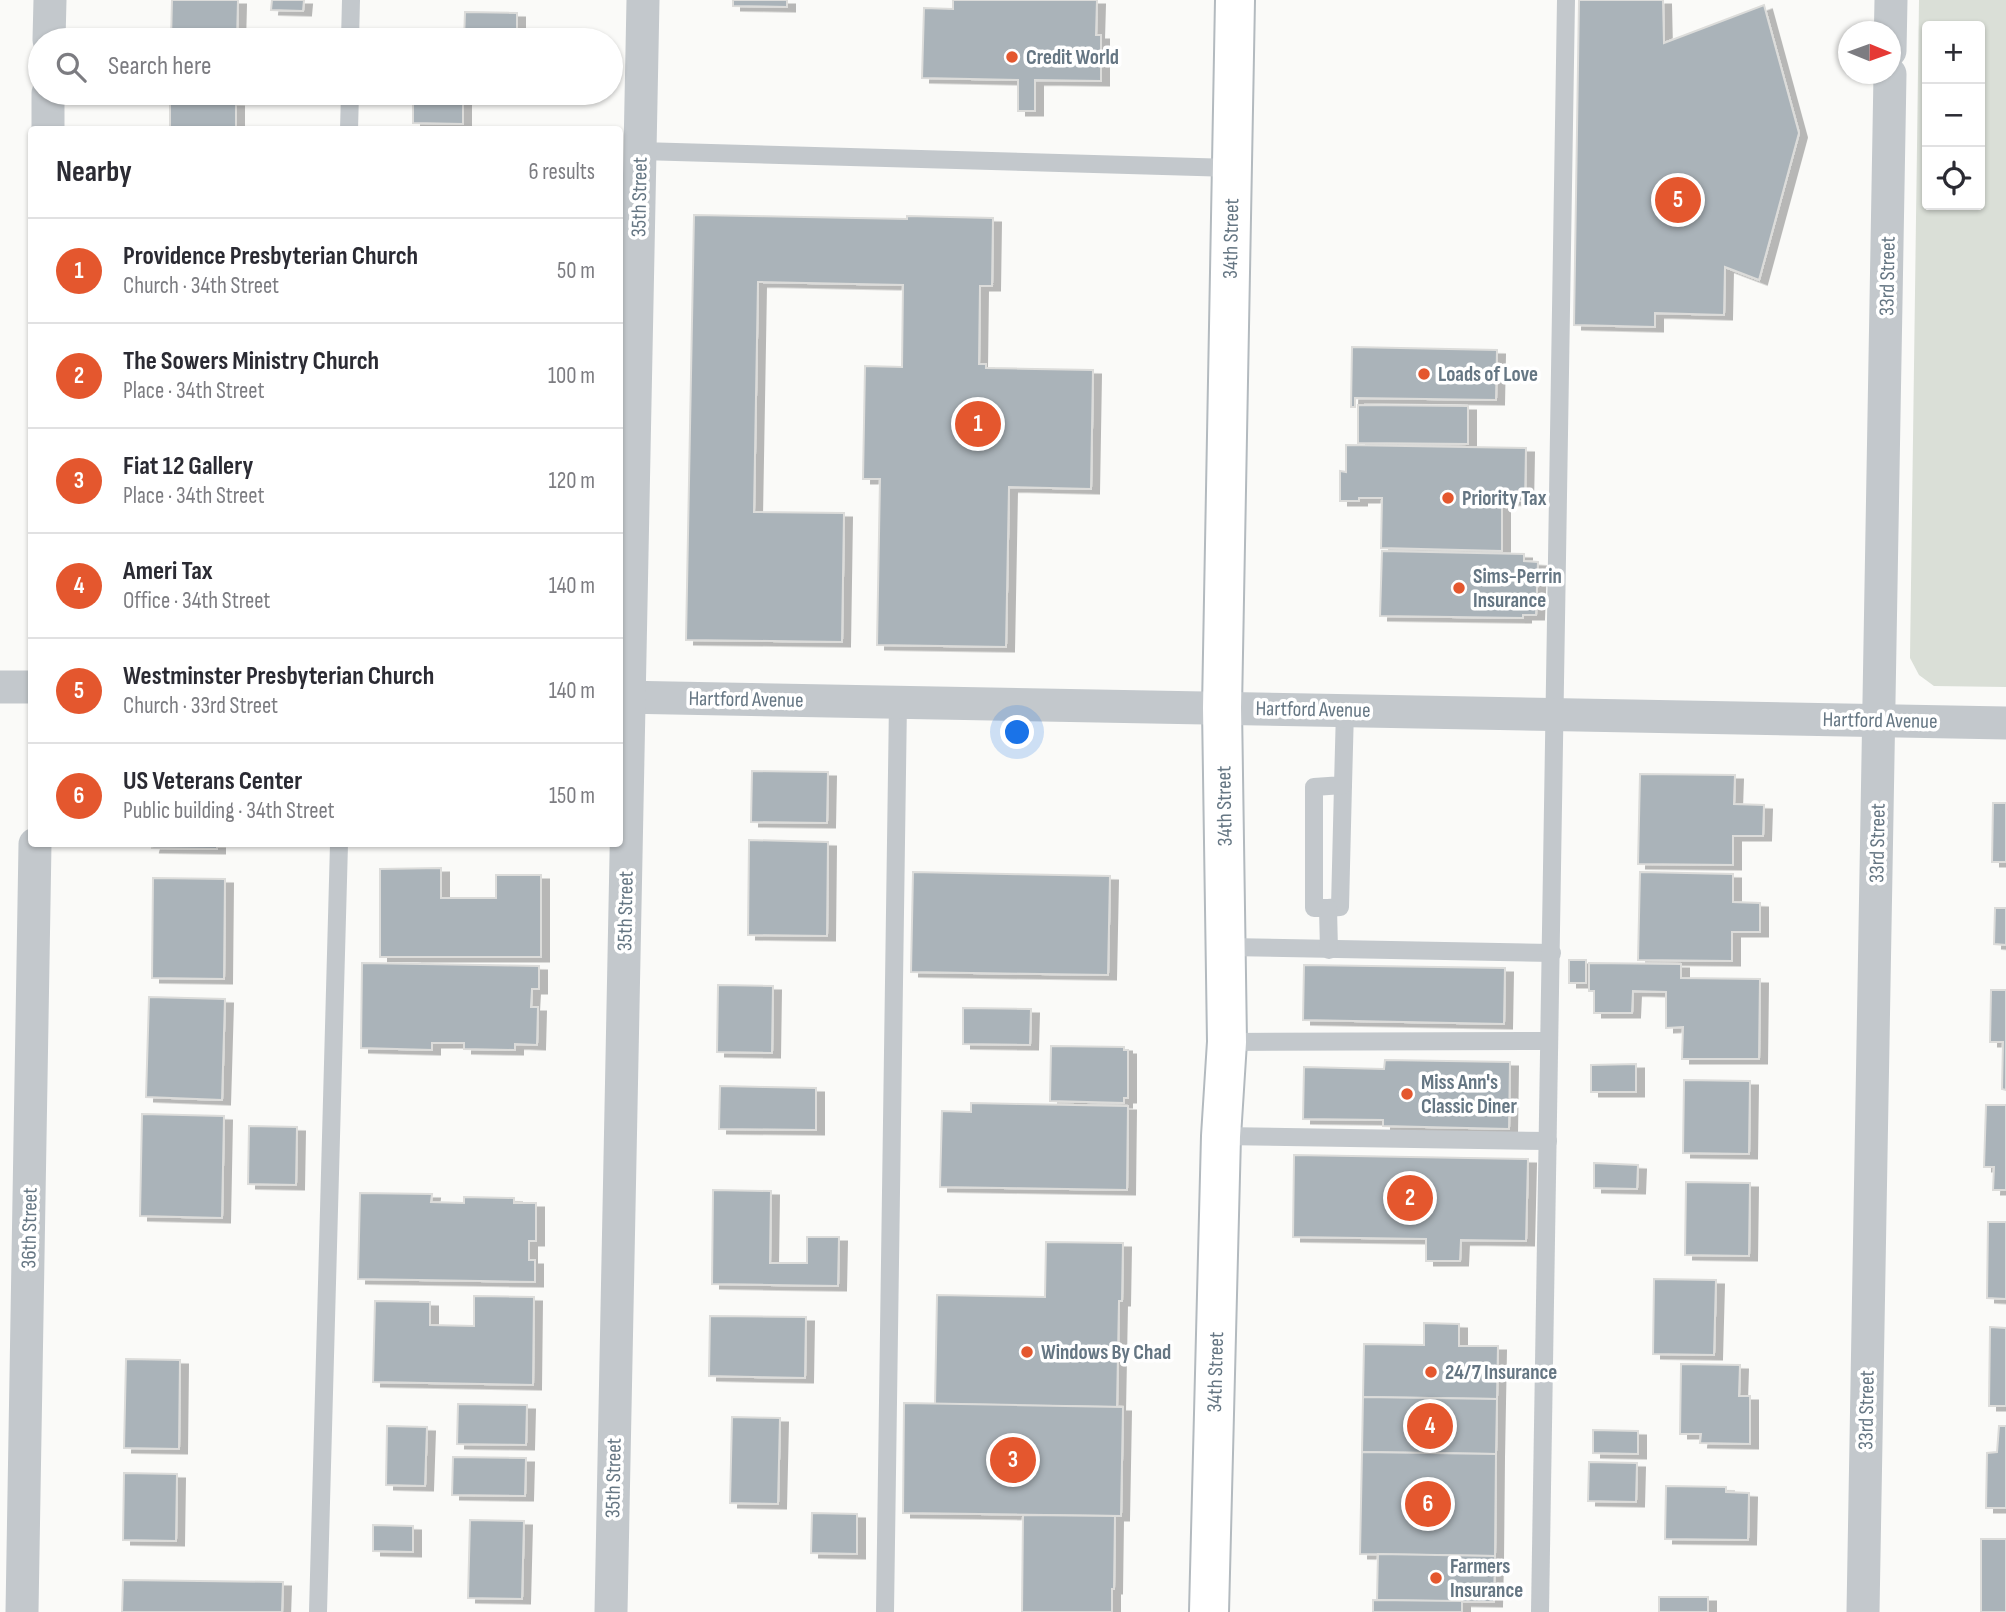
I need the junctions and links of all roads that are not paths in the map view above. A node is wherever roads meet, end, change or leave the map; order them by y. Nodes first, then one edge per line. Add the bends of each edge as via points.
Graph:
1 (50, 0) edge
2 (351, 0) edge
3 (643, 0) edge
4 (1234, 0) edge
5 (1566, 0) edge
6 (1891, 0) edge
7 (1891, 21) edge
8 (49, 28) edge
9 (350, 28) edge
10 (1890, 84) edge
11 (48, 105) edge
12 (350, 105) edge
13 (48, 126) edge
14 (349, 126) edge
15 (640, 151) junction
16 (1232, 168) junction
17 (0, 687) edge
18 (28, 687) edge
19 (624, 697) edge
20 (898, 702) junction
21 (1222, 708) junction
22 (1345, 710) junction
23 (1556, 714) junction
24 (1879, 720) junction
25 (2006, 723) edge
26 (623, 767) edge
27 (1343, 785) junction
28 (35, 847) edge
29 (339, 847) edge
30 (622, 847) edge
31 (1328, 908) junction
32 (1226, 947) junction
33 (1329, 950) junction
34 (1552, 953) junction
35 (1548, 1041) junction
36 (1227, 1042) junction
37 (1221, 1136) junction
38 (1548, 1141) junction
39 (22, 1612) edge
40 (318, 1612) edge
41 (611, 1612) edge
42 (885, 1612) edge
43 (1209, 1612) edge
44 (1540, 1612) edge
45 (1863, 1612) edge

1 - 8 street
2 - 9 lane
3 - 15 street, 35th Street
4 - 16 main road, 34th Street
5 - 23 lane
6 - 7 street
10 - 24 street, 33rd Street
11 - 13 street
12 - 14 lane
15 - 16 lane
15 - 19 street, 35th Street
16 - 21 main road, 34th Street
17 - 18 street
19 - 20 street, Hartford Avenue
19 - 26 street, 35th Street
20 - 21 street, Hartford Avenue
20 - 42 lane
21 - 22 street, Hartford Avenue
21 - 32 main road, 34th Street
22 - 23 street, Hartford Avenue
22 - 27 lane
23 - 24 street, Hartford Avenue
23 - 34 lane
24 - 25 street, Hartford Avenue
24 - 45 street, 33rd Street
27 - 31 lane via 1340,907
27 - 31 lane via 1314,787 1314,908
28 - 39 street, 36th Street
29 - 40 lane
30 - 41 street, 35th Street
31 - 33 lane
32 - 33 lane
32 - 36 main road, 34th Street
33 - 34 lane
34 - 35 lane
35 - 36 lane
35 - 38 lane
36 - 37 main road, 34th Street
37 - 38 lane
37 - 43 main road, 34th Street
38 - 44 lane

